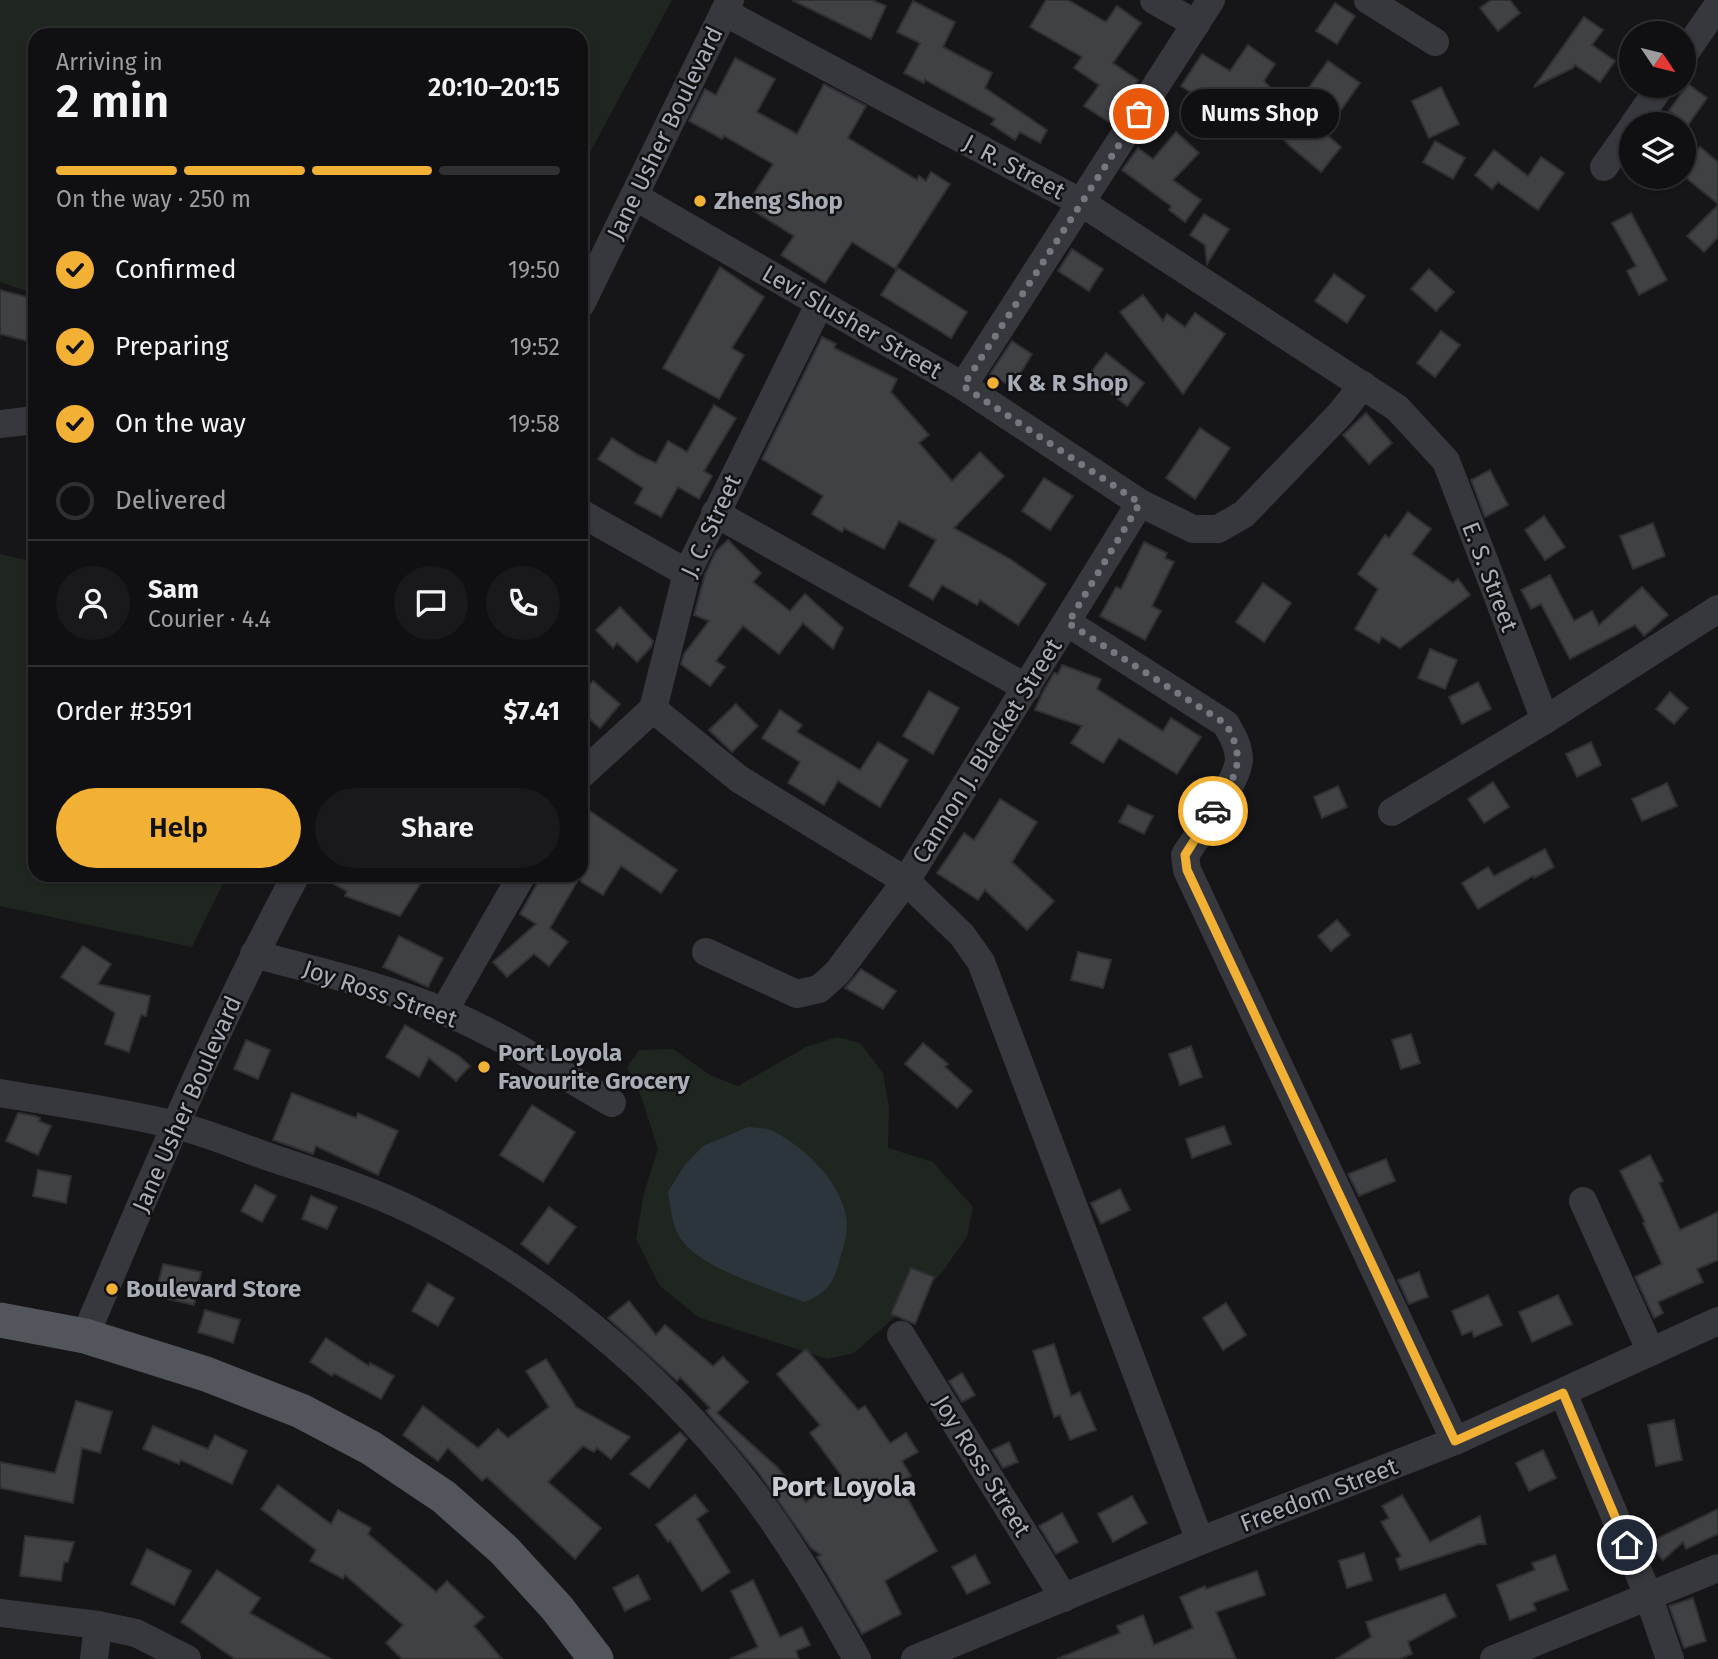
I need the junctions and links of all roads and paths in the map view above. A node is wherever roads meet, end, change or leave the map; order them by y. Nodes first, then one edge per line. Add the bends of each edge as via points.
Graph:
1 (1154, 0) edge
2 (1211, 0) edge
3 (1368, 0) edge
4 (1718, 5) edge
5 (727, 6) edge
6 (1196, 24) junction
7 (1696, 37) edge
8 (1435, 42) dead end
9 (1619, 146) edge
10 (1604, 167) dead end
11 (634, 196) junction
12 (1082, 203) junction
13 (588, 290) edge
14 (820, 303) junction
15 (1363, 385) junction
16 (963, 386) junction
17 (28, 422) edge
18 (0, 424) edge
19 (1428, 439) joint
20 (1140, 503) junction
21 (715, 513) junction
22 (588, 517) edge
23 (687, 573) junction
24 (1718, 609) edge
25 (1068, 623) junction
26 (1027, 688) junction
27 (653, 709) junction
28 (1545, 720) junction
29 (588, 769) edge
30 (1392, 813) dead end
31 (906, 881) junction
32 (292, 882) edge
33 (518, 882) edge
34 (706, 952) dead end
35 (254, 954) junction
36 (444, 1011) junction
37 (0, 1093) edge
38 (612, 1103) dead end
39 (176, 1125) junction
40 (1583, 1201) dead end
41 (0, 1320) edge
42 (1718, 1321) edge
43 (901, 1335) dead end
44 (85, 1336) junction
45 (1651, 1352) junction
46 (1563, 1393) junction
47 (1455, 1441) junction
48 (1200, 1542) junction
49 (1718, 1568) edge
50 (1648, 1595) junction
51 (1064, 1598) junction
52 (0, 1613) edge
53 (98, 1625) junction
54 (919, 1658) edge
55 (94, 1659) edge
56 (187, 1659) edge
57 (596, 1659) edge
58 (858, 1659) edge
59 (1494, 1659) edge
60 (1670, 1659) edge

1 - 6 street
2 - 6 street
3 - 8 street
4 - 7 street
5 - 11 street, Jane Usher Boulevard
5 - 12 street, J. R. Street
6 - 12 street
9 - 10 street
11 - 13 street, Jane Usher Boulevard
11 - 14 street, Levi Slusher Street
12 - 15 street, J. R. Street
12 - 16 street
14 - 16 street, Levi Slusher Street
14 - 21 street, J. C. Street
15 - 19 street, J. R. Street via 1397,408
15 - 20 street, Levi Slusher Street via 1244,514 1218,529 1193,529
16 - 20 street, Levi Slusher Street
17 - 18 street
19 - 28 street, E. S. Street via 1446,461
20 - 25 street, Cannon J. Blacket Street
21 - 23 street, J. C. Street
21 - 26 street
22 - 23 street
23 - 27 street, J. C. Street
24 - 28 street
25 - 26 street, Cannon J. Blacket Street
25 - 47 street via 1226,724 1236,742 1239,761 1229,786 1185,855 1187,870
26 - 31 street, Cannon J. Blacket Street
27 - 29 street
27 - 31 street via 739,779
28 - 30 street
31 - 34 street, Cannon J. Blacket Street via 837,973 819,989 797,994
31 - 48 street via 962,935 981,962
32 - 35 street, Jane Usher Boulevard
33 - 36 street
35 - 36 street, Joy Ross Street
35 - 39 street, Jane Usher Boulevard
36 - 38 street, Joy Ross Street
37 - 39 street
39 - 44 street, Jane Usher Boulevard
39 - 58 street via 365,1190 414,1212 523,1275 570,1309 664,1392 744,1482 818,1588
40 - 45 street
41 - 44 main road
42 - 45 street, Freedom Street
43 - 51 street, Joy Ross Street
44 - 57 main road via 206,1374 301,1411 371,1448 444,1497 504,1550
45 - 46 street, Freedom Street
46 - 47 street, Freedom Street
46 - 50 street
47 - 48 street, Freedom Street
48 - 51 street, Freedom Street
49 - 50 street
50 - 59 street
50 - 60 street
51 - 54 street, Freedom Street
52 - 53 street
53 - 55 street
53 - 56 street via 136,1633

